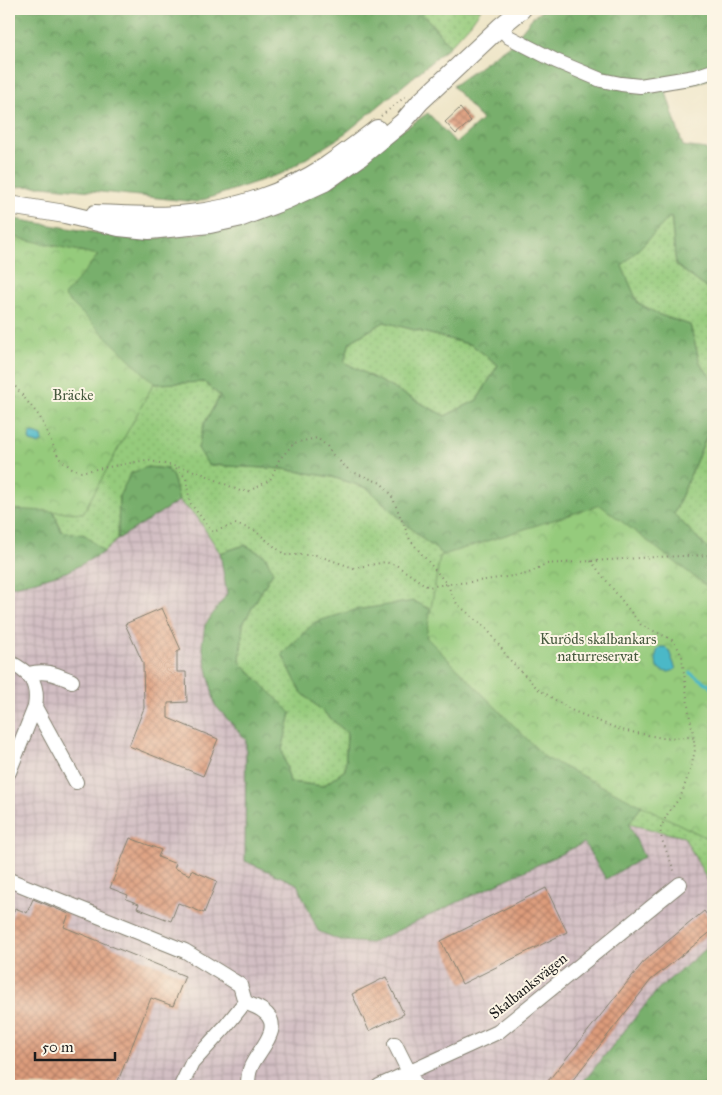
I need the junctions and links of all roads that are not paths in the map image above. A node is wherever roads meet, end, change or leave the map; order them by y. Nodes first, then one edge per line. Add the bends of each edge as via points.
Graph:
1 (522, 9) edge
2 (500, 27) junction
3 (713, 71) edge
4 (9, 205) edge
5 (9, 662) edge
6 (29, 674) junction
7 (72, 682) dead end
8 (35, 707) junction
9 (9, 772) edge
10 (76, 782) dead end
11 (9, 880) edge
12 (680, 884) road end
13 (245, 1002) junction
14 (395, 1044) dead end
15 (409, 1073) junction
16 (181, 1086) edge
17 (248, 1086) edge
18 (379, 1086) edge
19 (416, 1086) edge

1 - 2 main road
2 - 3 street via 509,37 556,61 601,80 620,84 640,86
2 - 4 main road via 398,113 324,168 255,200 189,215 158,216 65,214
5 - 6 street
6 - 7 street via 40,671
6 - 8 street via 37,696
8 - 9 street
8 - 10 street
11 - 13 street via 185,951 240,985
12 - 15 street, Skalbanksvägen via 498,1032
13 - 16 street via 192,1063
13 - 17 street via 264,1011 272,1025 266,1043 249,1069
14 - 15 street
15 - 18 street, Skalbanksvägen
15 - 19 street

